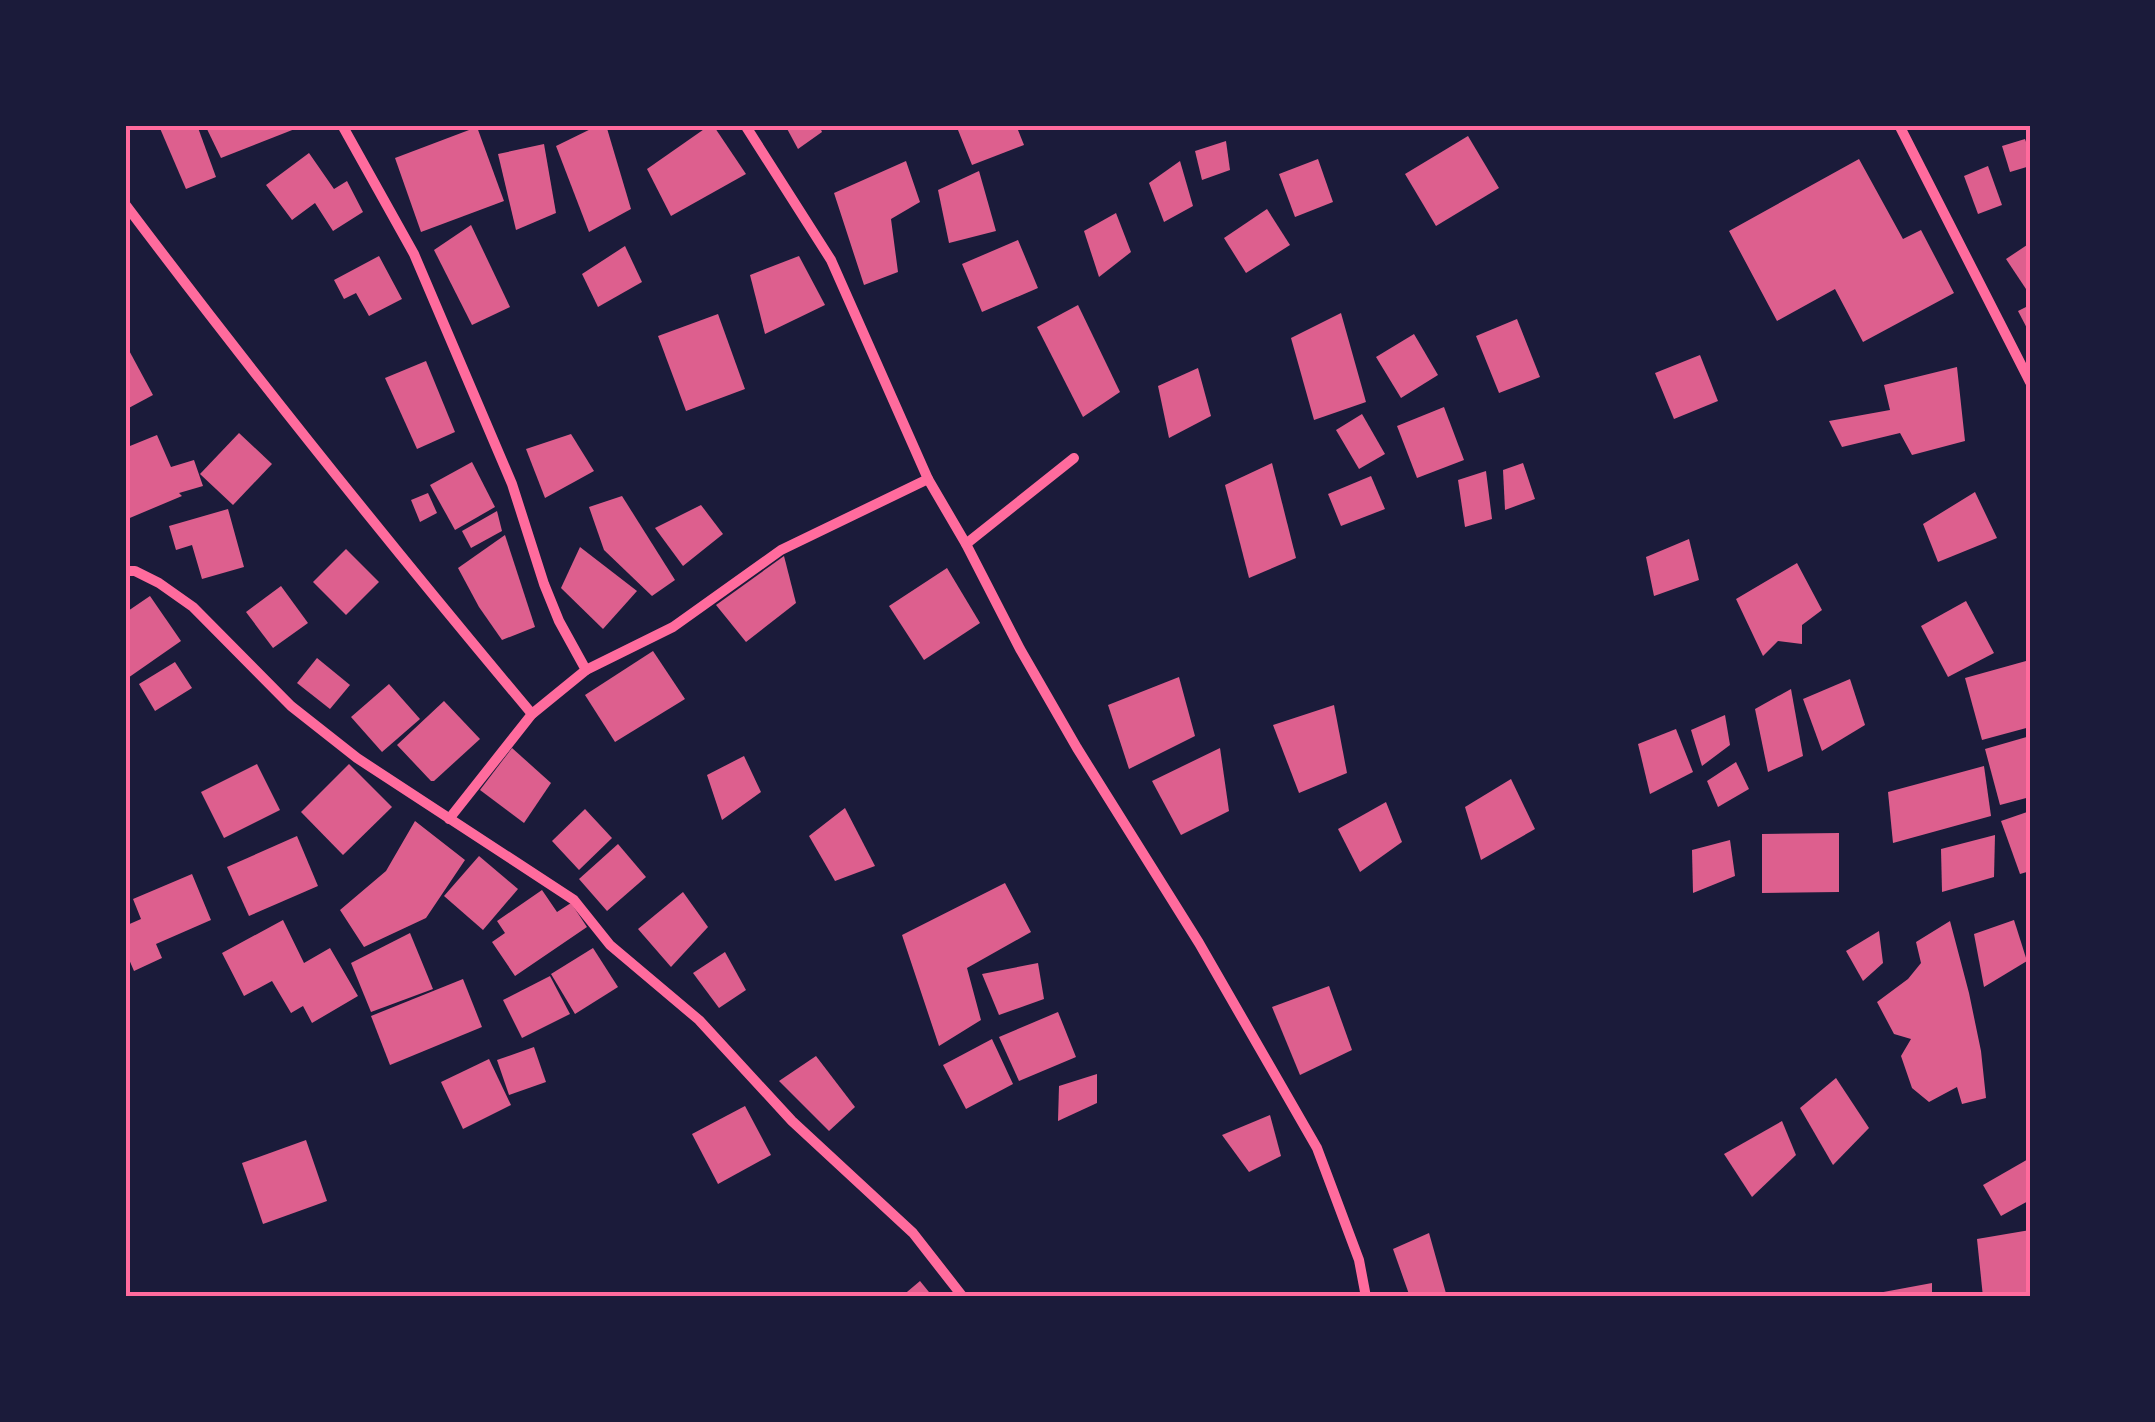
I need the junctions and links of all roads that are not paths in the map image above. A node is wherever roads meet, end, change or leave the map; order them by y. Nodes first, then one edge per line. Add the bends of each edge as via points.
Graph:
1 (342, 125) edge
2 (744, 125) edge
3 (1899, 125) edge
4 (125, 204) edge
5 (2030, 382) edge
6 (1074, 458) dead end
7 (928, 479) junction
8 (966, 544) junction
9 (125, 571) edge
10 (586, 670) junction
11 (532, 714) junction
12 (449, 820) junction
13 (963, 1297) edge
14 (1366, 1297) edge

1 - 10 street via 414,254 512,484 559,621
2 - 7 street via 831,260
3 - 5 street
4 - 11 street
6 - 8 street
7 - 8 street
7 - 10 street via 781,550 673,627
8 - 14 street via 1077,748 1317,1148
9 - 12 street via 160,584 193,608 291,706
10 - 11 street
11 - 12 street
12 - 13 street via 574,900 610,945 699,1020 792,1121 913,1233

